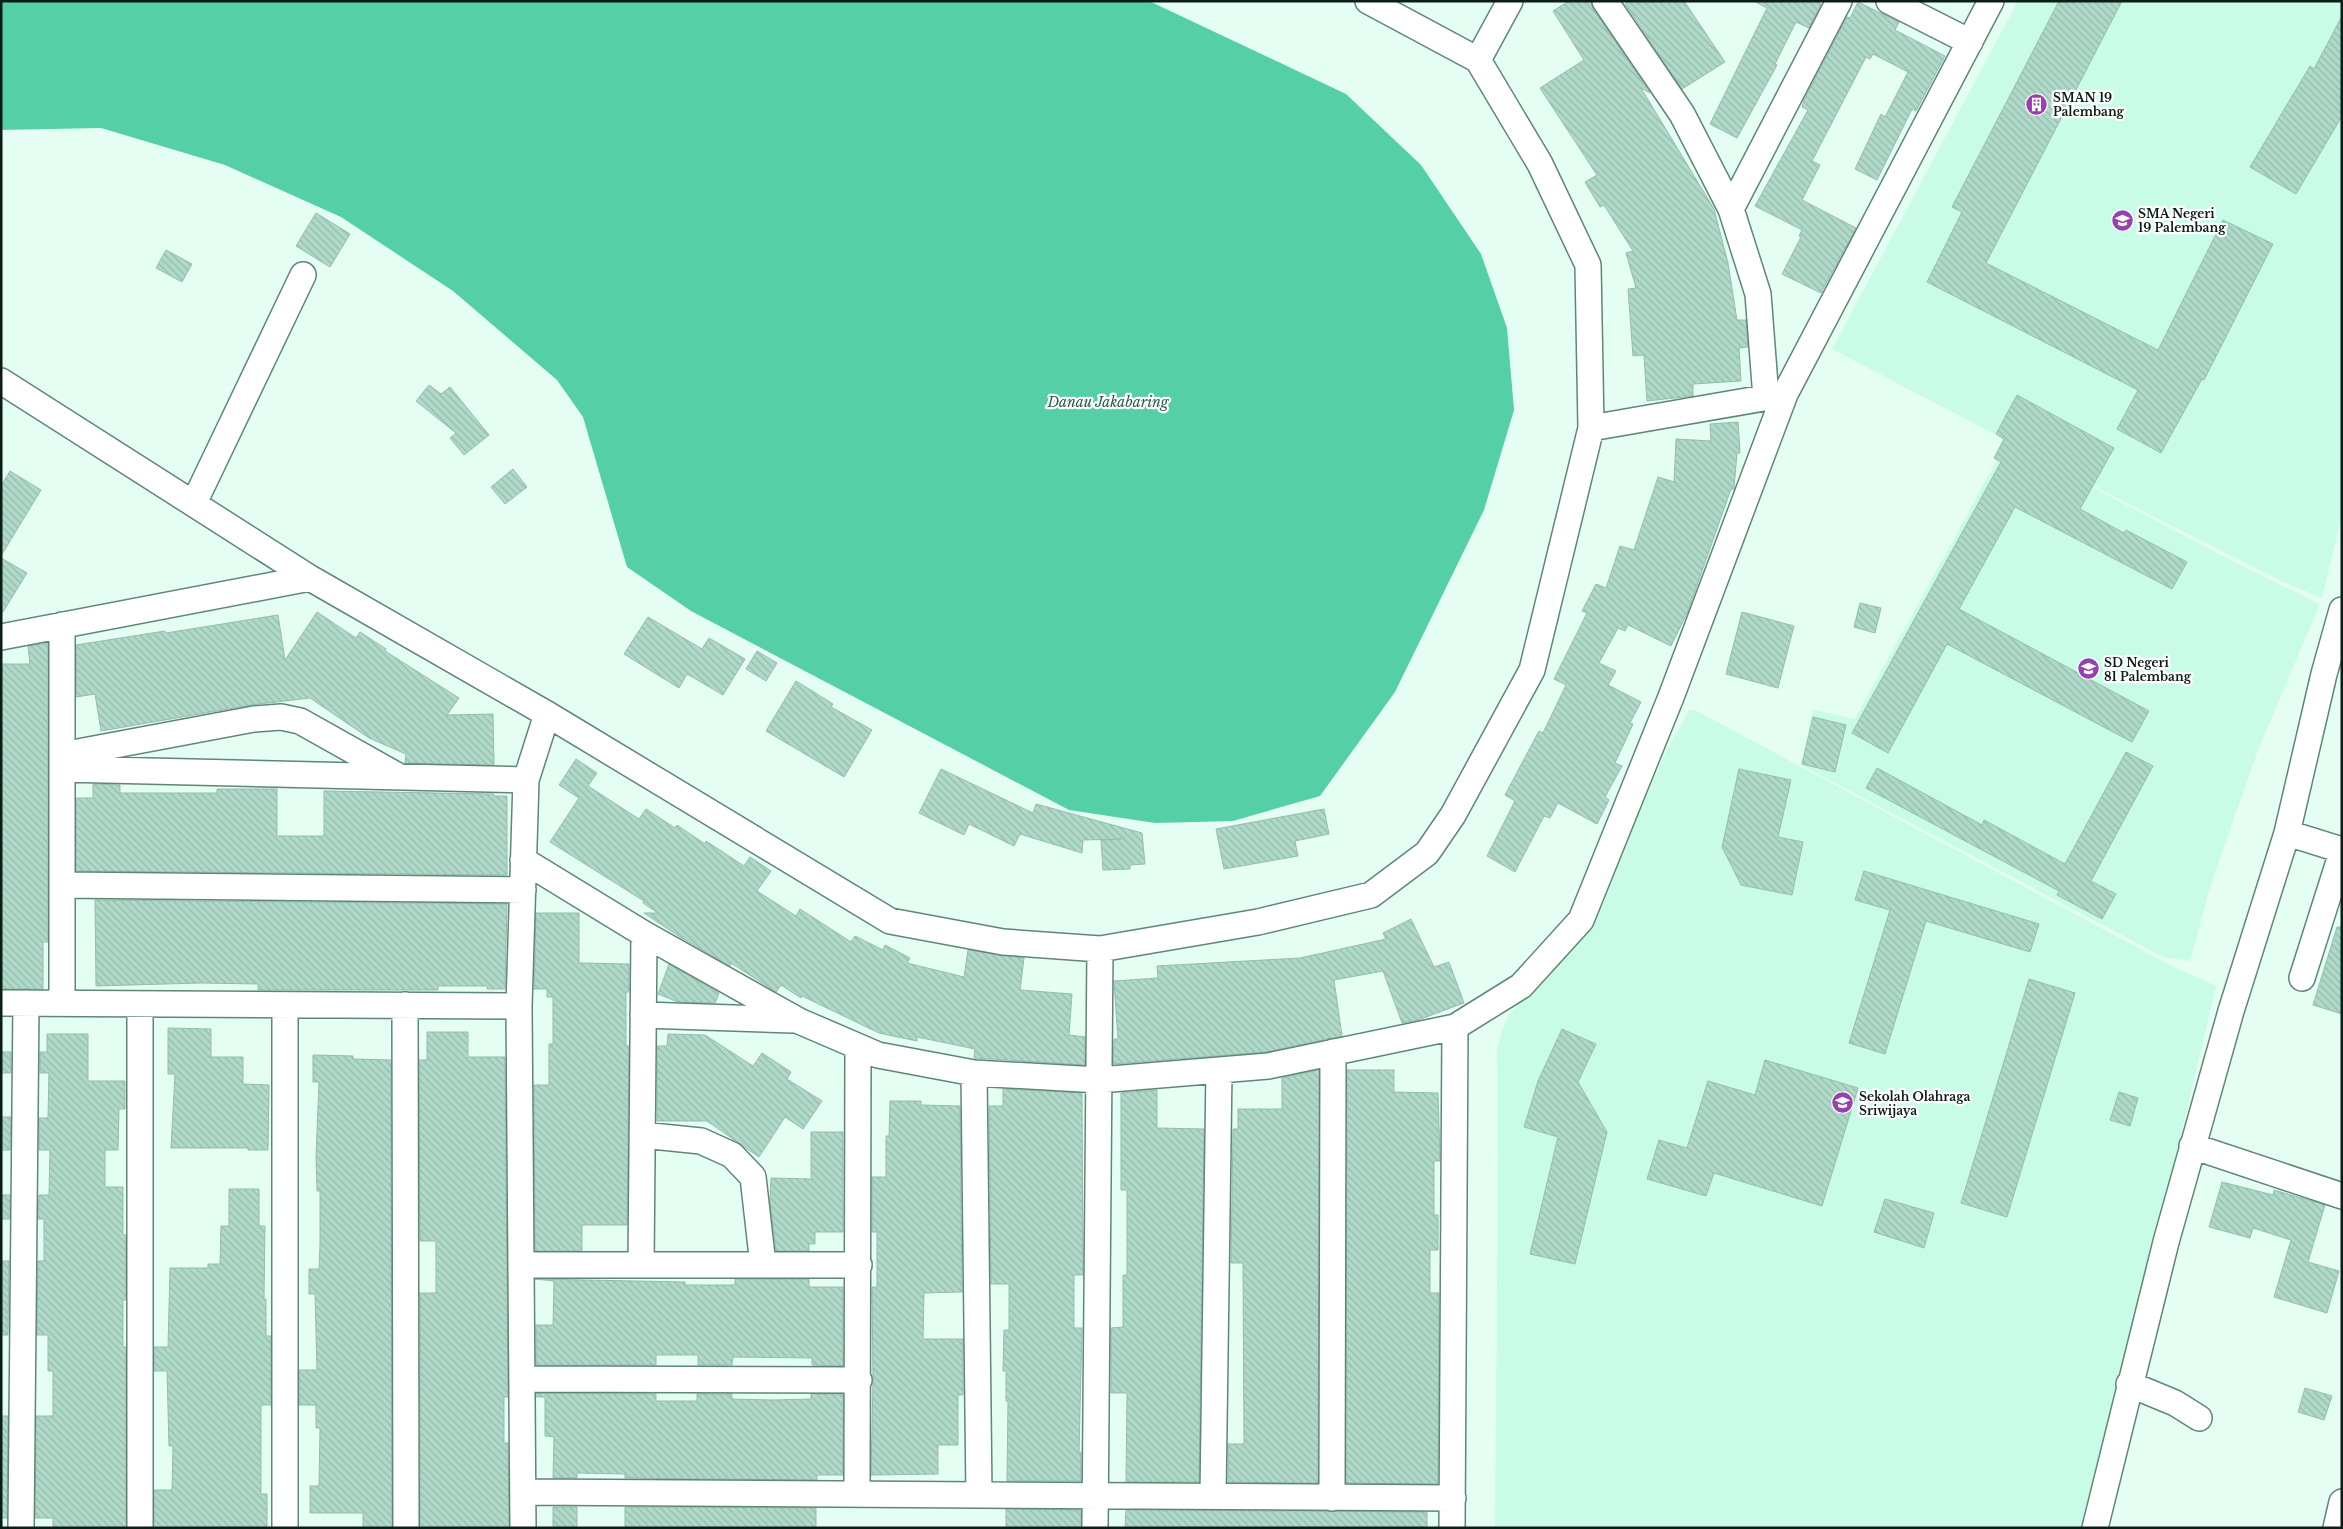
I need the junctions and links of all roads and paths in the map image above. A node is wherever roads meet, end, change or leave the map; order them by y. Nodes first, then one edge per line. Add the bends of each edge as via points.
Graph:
1 (1368, 1) edge
2 (1510, 1) edge
3 (1605, 1) edge
4 (1839, 1) edge
5 (1889, 1) edge
6 (1991, 1) edge
7 (1970, 42) junction
8 (1478, 60) junction
9 (1731, 209) junction
10 (303, 275) dead end
11 (1, 381) edge
12 (1775, 396) junction
13 (1591, 428) junction
14 (194, 504) junction
15 (310, 578) junction
16 (2342, 610) edge
17 (62, 625) junction
18 (1, 638) edge
19 (2333, 678) edge
20 (547, 714) junction
21 (62, 762) junction
22 (402, 778) junction
23 (526, 780) junction
24 (2287, 833) junction
25 (2342, 851) edge
26 (523, 860) junction
27 (62, 885) junction
28 (522, 890) junction
29 (644, 934) junction
30 (1100, 949) junction
31 (2302, 978) dead end
32 (1, 1003) edge
33 (26, 1003) junction
34 (62, 1003) junction
35 (140, 1004) junction
36 (285, 1005) junction
37 (405, 1006) junction
38 (520, 1006) junction
39 (643, 1015) junction
40 (799, 1021) junction
41 (1455, 1027) junction
42 (858, 1047) junction
43 (1333, 1052) junction
44 (1219, 1070) junction
45 (974, 1073) junction
46 (1100, 1080) junction
47 (642, 1135) junction
48 (2192, 1146) junction
49 (2342, 1196) edge
50 (522, 1265) junction
51 (641, 1265) junction
52 (763, 1265) junction
53 (859, 1265) junction
54 (523, 1379) junction
55 (859, 1380) junction
56 (2129, 1384) junction
57 (2198, 1418) dead end
58 (524, 1492) junction
59 (857, 1494) junction
60 (979, 1494) junction
61 (1096, 1495) junction
62 (1213, 1496) junction
63 (1332, 1498) junction
64 (1453, 1498) junction
65 (2342, 1502) edge
66 (21, 1528) edge
67 (140, 1528) edge
68 (285, 1528) edge
69 (406, 1528) edge
70 (523, 1528) edge
71 (1095, 1528) edge
72 (1452, 1528) edge
73 (2095, 1528) edge
74 (2336, 1528) edge

1 - 8 street
2 - 8 street
3 - 9 street via 1682,114
4 - 9 street
5 - 7 street
6 - 7 street
7 - 12 street
8 - 13 street via 1540,164 1588,265
9 - 12 street via 1758,294
10 - 14 street
11 - 14 street
12 - 13 street
12 - 41 street via 1671,697 1581,920 1522,986
13 - 30 street via 1532,670 1453,815 1427,853 1371,895 1258,922
14 - 15 street
15 - 17 street
15 - 20 street
16 - 19 street
17 - 18 street
17 - 21 street
19 - 24 street
20 - 23 street
20 - 30 street via 890,921 1003,942
21 - 22 street
21 - 22 street via 254,719 281,716 300,721
21 - 27 street
22 - 23 street
23 - 26 street
24 - 25 street
24 - 48 street
25 - 31 street
26 - 28 street
26 - 29 street
27 - 28 street
27 - 34 street
28 - 38 street
29 - 39 street
29 - 40 street
30 - 46 street
32 - 33 street
33 - 34 street
33 - 66 street
34 - 35 street
35 - 36 street
35 - 67 street
36 - 37 street
36 - 68 street
37 - 38 street
37 - 69 street
38 - 50 street
39 - 40 street
39 - 47 street
40 - 42 street
41 - 43 street
41 - 64 street
42 - 45 street via 878,1055
42 - 53 street
43 - 44 street via 1268,1066
43 - 63 street
44 - 46 street
44 - 62 street
45 - 46 street
45 - 60 street
46 - 61 street
47 - 51 street
47 - 52 street via 702,1141 732,1155 753,1177
48 - 49 street
48 - 56 street
50 - 51 street
50 - 54 street
51 - 52 street
52 - 53 street
53 - 55 street
54 - 55 street
54 - 58 street
55 - 59 street
56 - 57 street via 2175,1403
56 - 73 street
58 - 59 street
58 - 70 street
59 - 60 street
60 - 61 street
61 - 62 street
61 - 71 street
62 - 63 street
63 - 64 street
64 - 72 street
65 - 74 street

